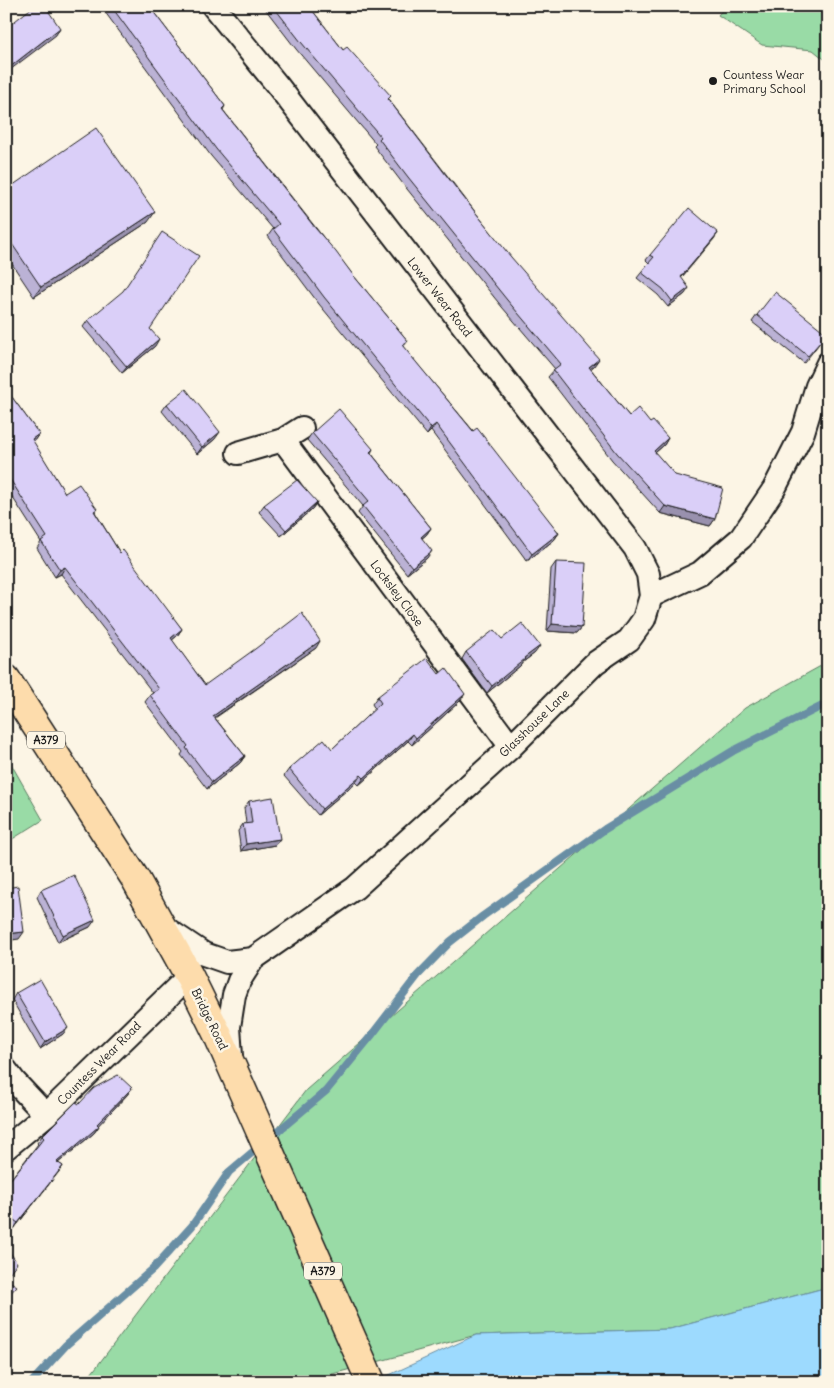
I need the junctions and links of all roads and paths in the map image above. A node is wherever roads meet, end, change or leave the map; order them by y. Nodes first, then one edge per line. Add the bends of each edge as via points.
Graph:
1 (213, 6) edge
2 (828, 363) edge
3 (302, 428) dead end
4 (283, 440) junction
5 (238, 453) dead end
6 (651, 596) junction
7 (6, 679) edge
8 (511, 747) junction
9 (162, 926) junction
10 (254, 959) junction
11 (189, 976) junction
12 (232, 1067) junction
13 (6, 1070) edge
14 (46, 1115) junction
15 (6, 1148) edge
16 (372, 1382) edge

1 - 6 street, Lower Wear Road via 634,548 648,574
2 - 6 street via 817,386 803,432 774,489 741,538 700,573
3 - 4 street
4 - 5 street
4 - 8 street, Locksley Close
6 - 8 street, Glasshouse Lane via 644,619 629,640 595,663
7 - 9 main road, Bridge Road / A379 via 136,880
8 - 10 street, Glasshouse Lane via 355,888
9 - 10 street via 212,957 226,962
9 - 11 main road, Bridge Road / A379
10 - 12 street, Glasshouse Lane via 234,995 229,1027
11 - 12 main road, Bridge Road / A379
11 - 14 street, Countess Wear Road
12 - 16 main road, Bridge Road / A379
13 - 14 street
14 - 15 street, Countess Wear Road

